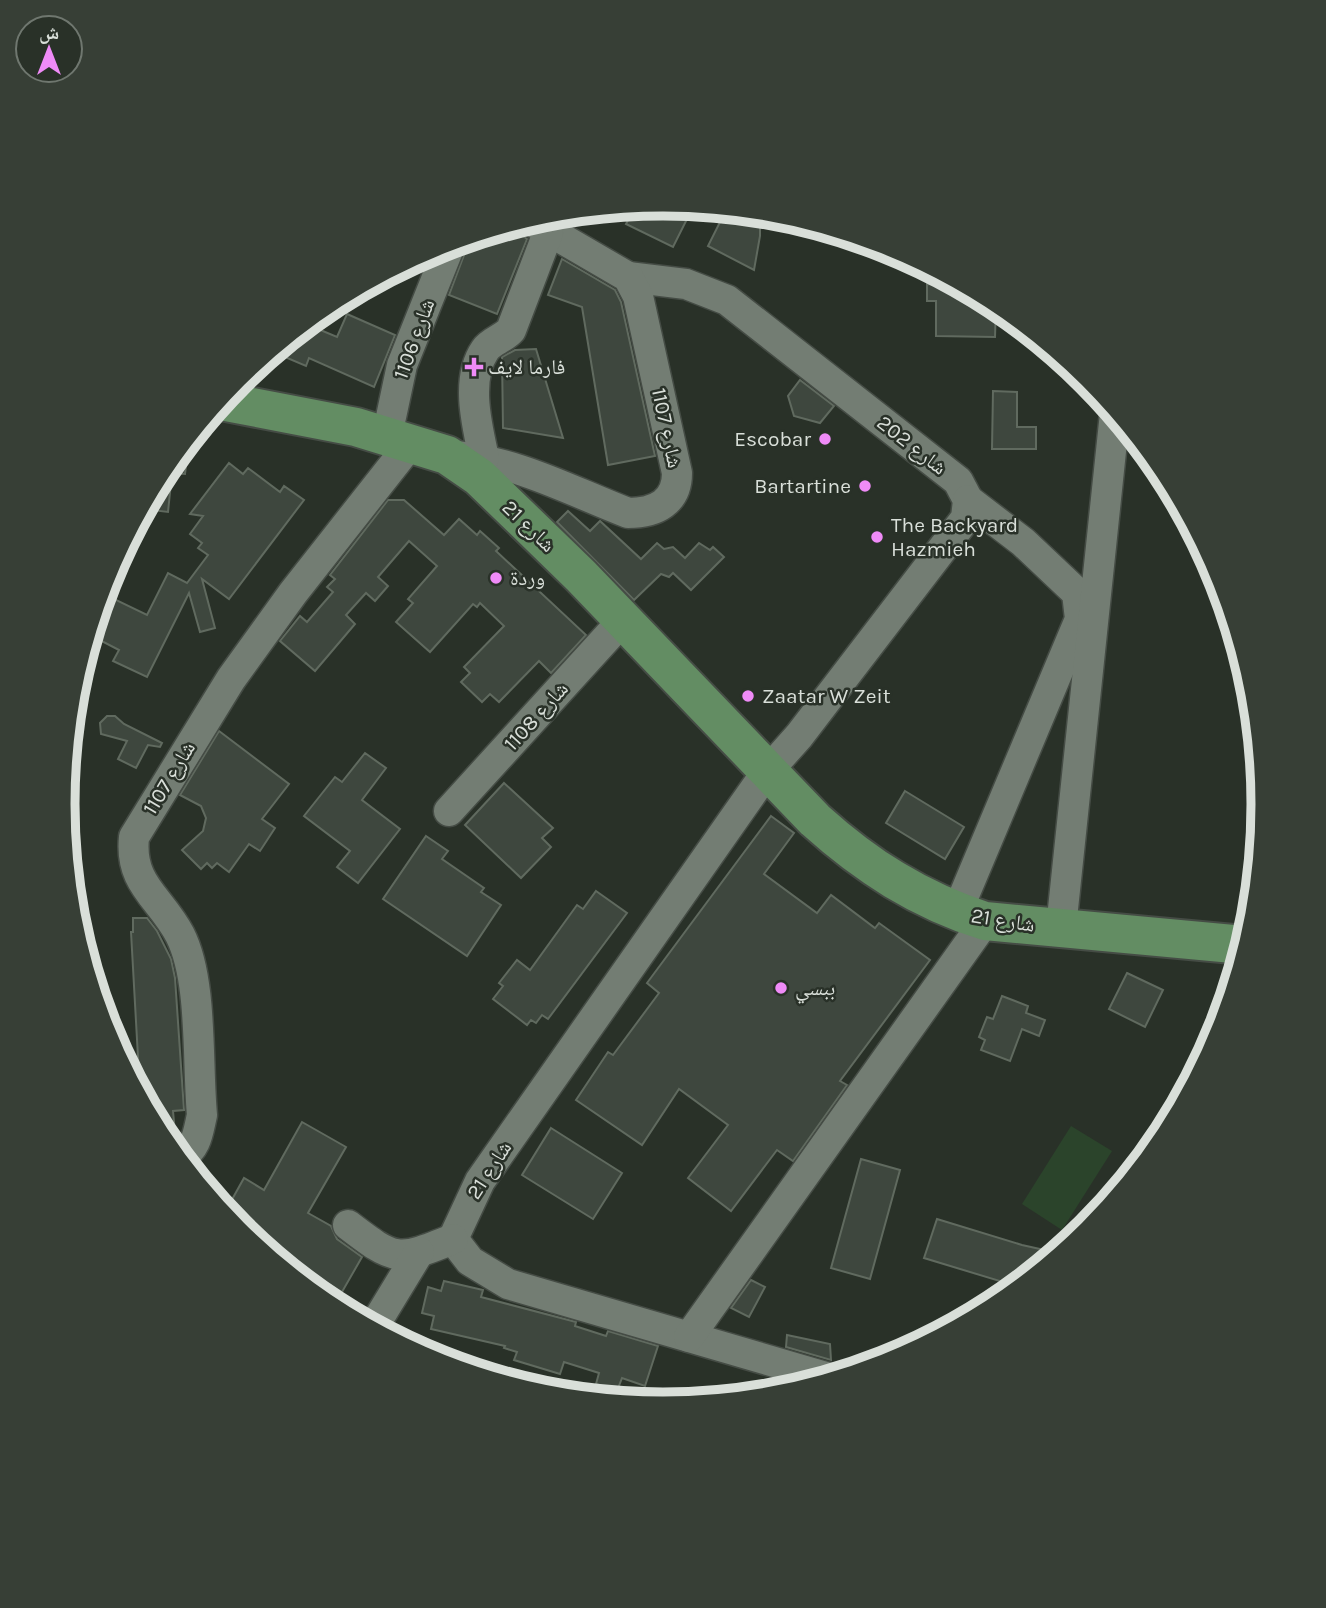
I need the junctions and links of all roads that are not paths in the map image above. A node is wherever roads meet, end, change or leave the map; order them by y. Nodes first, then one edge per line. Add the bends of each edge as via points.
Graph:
1 (543, 229) edge
2 (538, 230) edge
3 (444, 259) edge
4 (628, 277) junction
5 (233, 403) edge
6 (1114, 427) edge
7 (399, 440) junction
8 (465, 456) junction
9 (968, 499) junction
10 (623, 620) junction
11 (766, 773) junction
12 (449, 811) dead end
13 (971, 916) junction
14 (1061, 928) junction
15 (1234, 944) edge
16 (190, 1152) edge
17 (348, 1225) dead end
18 (453, 1239) junction
19 (419, 1252) junction
20 (379, 1318) edge
21 (689, 1337) junction
22 (811, 1373) edge

1 - 4 street
2 - 8 street via 511,330 486,346 480,359 476,414
3 - 7 street, شارع 1106 via 402,365
4 - 8 street, شارع 1107 via 638,296 677,473 671,499 651,511 628,513 527,470
4 - 9 street, شارع 202 via 686,285 727,300 958,481
5 - 7 main road, شارع 21 via 326,420
6 - 14 street
7 - 8 main road, شارع 21
7 - 16 street, شارع 1107 via 231,679 134,837 132,857 138,875 180,935 190,963 202,1115
8 - 10 main road, شارع 21 via 479,477
9 - 11 street via 966,518
9 - 13 street, شارع 202 via 1063,577 1077,593 1080,619
10 - 11 main road, شارع 21
10 - 12 street, شارع 1108
11 - 13 main road, شارع 21 via 853,854 886,877
11 - 18 street, شارع 21 via 480,1181
13 - 14 main road, شارع 21
13 - 21 street, شارع 202
14 - 15 main road, شارع 21
17 - 19 street via 394,1256
18 - 19 street
18 - 21 street via 470,1261 508,1284
19 - 20 street
21 - 22 street

